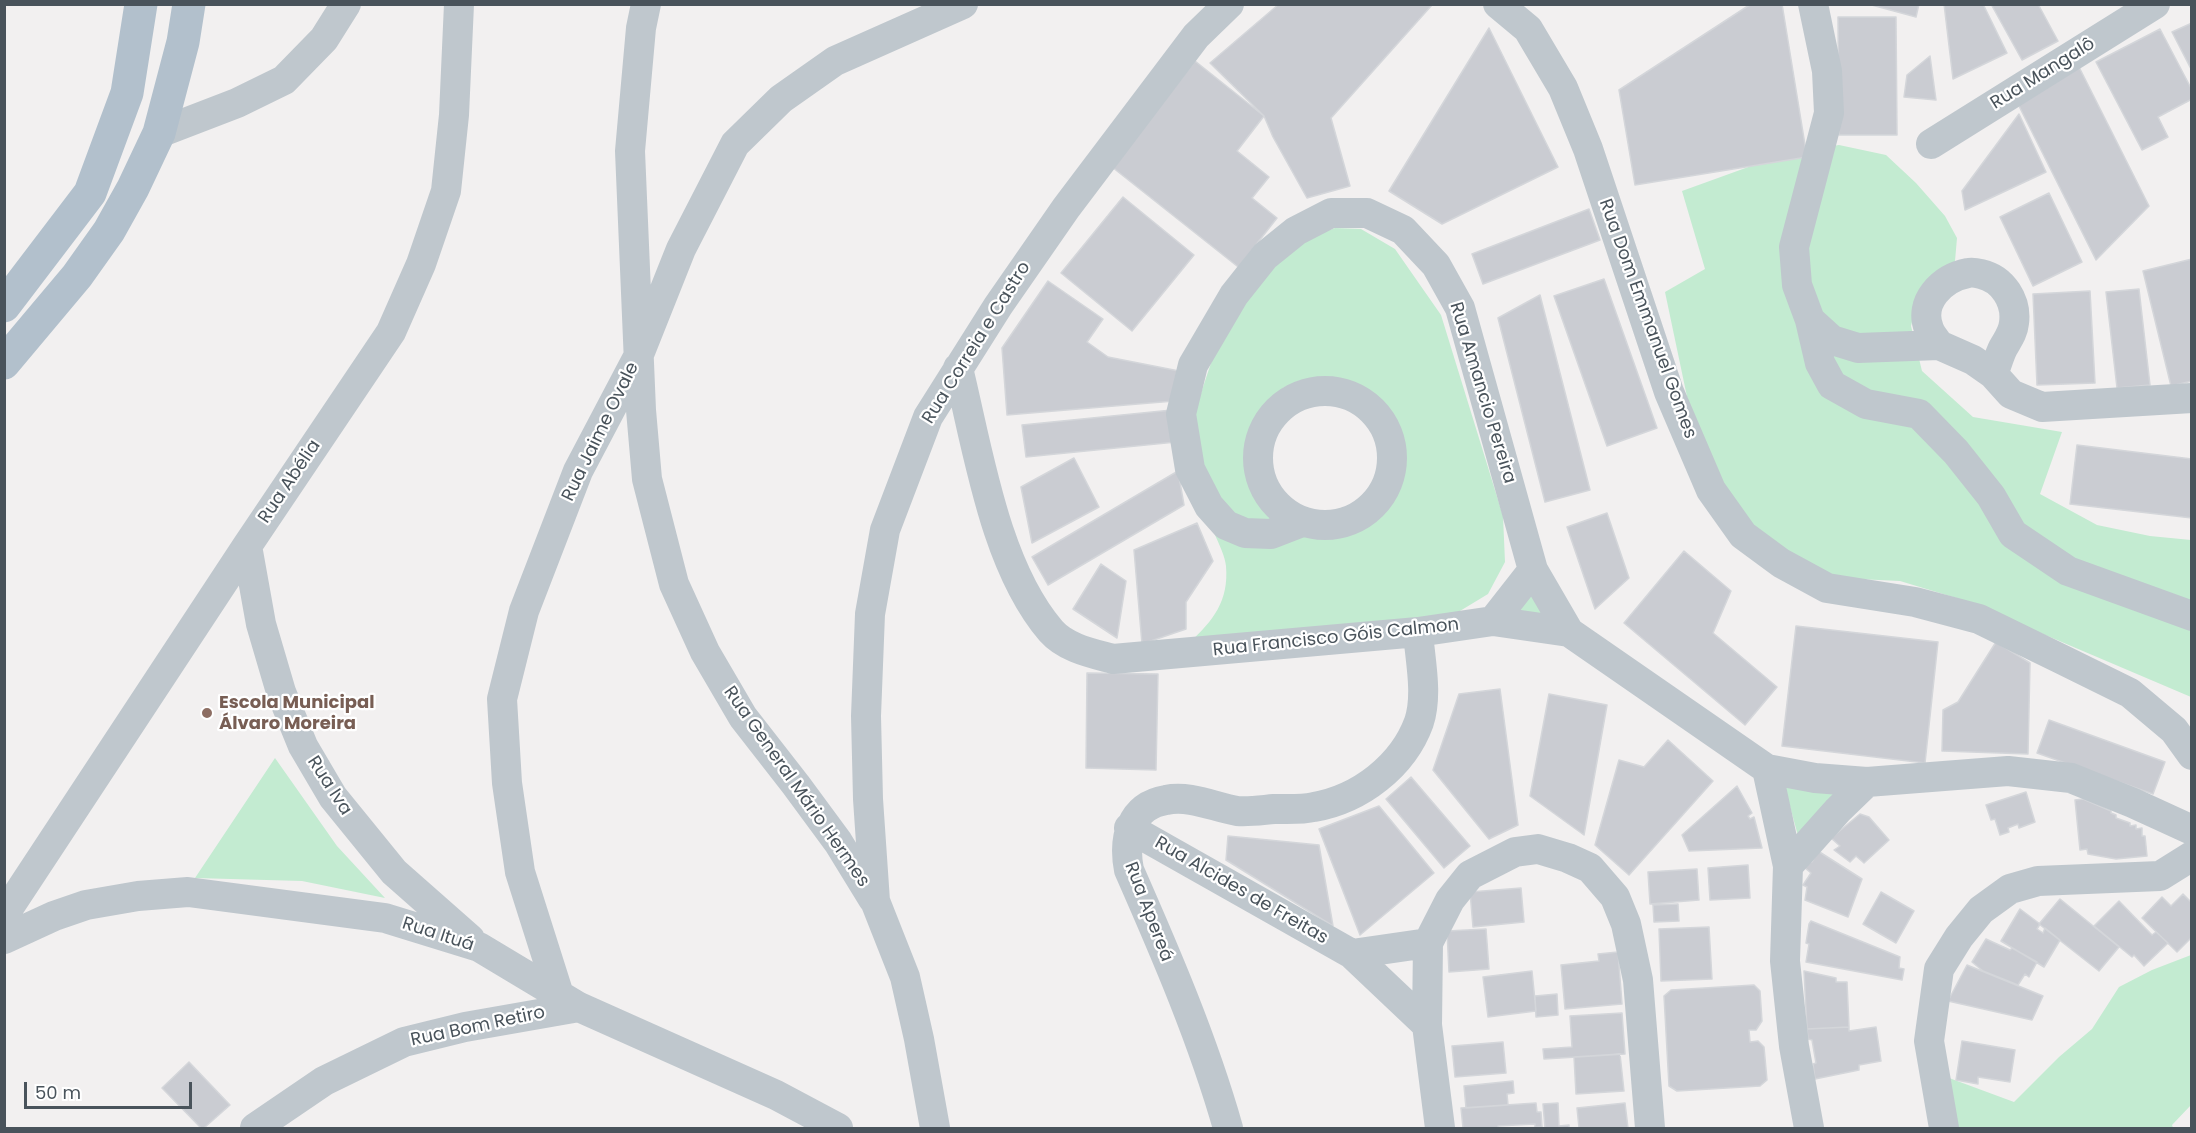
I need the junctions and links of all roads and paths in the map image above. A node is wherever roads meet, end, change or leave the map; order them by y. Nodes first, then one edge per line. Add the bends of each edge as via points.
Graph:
1 (141, 4) edge
2 (189, 4) edge
3 (346, 4) edge
4 (459, 4) edge
5 (646, 4) edge
6 (963, 4) edge
7 (1229, 4) edge
8 (1498, 4) edge
9 (1813, 4) edge
10 (2155, 4) edge
11 (159, 134) junction
12 (1931, 144) dead end
13 (9, 294) edge
14 (1810, 320) junction
15 (1939, 345) junction
16 (638, 357) junction
17 (4, 363) edge
18 (958, 368) junction
19 (1993, 374) junction
20 (2192, 399) edge
21 (1302, 522) junction
22 (247, 546) junction
23 (1533, 570) junction
24 (2192, 616) edge
25 (1493, 621) junction
26 (1418, 632) junction
27 (1569, 632) junction
28 (2192, 754) edge
29 (1767, 769) junction
30 (1867, 782) junction
31 (1130, 828) junction
32 (2192, 830) edge
33 (2192, 856) edge
34 (1788, 866) junction
35 (875, 901) junction
36 (4, 915) edge
37 (4, 939) edge
38 (1428, 943) junction
39 (479, 947) junction
40 (1352, 954) junction
41 (569, 1001) junction
42 (1427, 1025) junction
43 (255, 1128) edge
44 (838, 1128) edge
45 (935, 1128) edge
46 (1228, 1128) edge
47 (1440, 1128) edge
48 (1650, 1128) edge
49 (1809, 1128) edge
50 (1944, 1128) edge

1 - 13 main road via 127,93 90,193
2 - 11 main road
3 - 11 street via 324,39 284,80
4 - 22 street, Rua Abélia via 446,191 421,264 391,332
5 - 16 street, Rua General Mário Hermes via 630,151
6 - 16 street, Rua Jaime Ovale via 835,61 781,99 735,144 681,249
7 - 18 street, Rua Correia e Castro via 1196,36 1066,208
8 - 28 street, Rua Dom Emmanuel Gomes via 1528,28 1563,88 1588,148 1669,392 1711,490 1743,535 1781,563 1827,588 1915,602 1978,619 2061,659 2130,693 2174,730
9 - 14 street via 1827,71 1829,113 1794,247 1797,285
10 - 12 street, Rua Mangalô
11 - 17 main road via 109,231
14 - 15 street via 1832,340 1858,348
14 - 24 street via 1820,363 1832,385 1866,404 1919,414 1991,496 2013,534 2068,571
15 - 19 street
15 - 19 street via 1926,318 1929,299 1939,287 1969,272 1988,276 2009,294 2015,321
16 - 35 street, Rua General Mário Hermes via 647,479 674,584 705,652 743,717 838,842
16 - 41 street, Rua Jaime Ovale via 578,471 524,611 502,699 507,783 520,872
18 - 26 street, Rua Francisco Góis Calmon via 997,528 1019,580 1052,632 1080,651 1113,659
18 - 35 street, Rua Correia e Castro via 928,417 885,530 870,614 866,716
19 - 20 street via 2011,394 2042,407
21 - 21 street, Rua Amancio Pereira via 1325,526 1348,522 1377,503 1388,482 1393,452 1386,429 1366,404 1345,393 1313,391 1291,400 1273,415 1262,435 1258,464 1264,487 1278,506
21 - 23 street, Rua Amancio Pereira via 1271,534 1245,533 1226,525 1209,506 1190,469 1181,414 1193,364 1234,295 1265,256 1296,231 1331,213 1366,213 1403,230 1436,266 1460,308
22 - 36 street, Rua Abélia
22 - 39 street, Rua Iva via 261,624 281,692 303,746 333,796 394,872
23 - 25 street
23 - 27 street, Rua Amancio Pereira
25 - 26 street, Rua Francisco Góis Calmon
25 - 27 street, Rua Francisco Góis Calmon
26 - 31 street via 1423,697 1419,722 1393,765 1365,788 1315,807 1239,811 1191,800 1166,800 1144,808
27 - 29 street, Rua Francisco Góis Calmon
29 - 30 street
29 - 34 street
30 - 32 street via 2008,771 2071,778
30 - 34 street
31 - 40 street, Rua Alcides de Freitas
31 - 46 street, Rua Apereá via 1125,850 1129,870 1215,1082
33 - 50 street via 2160,876 2038,881 2010,889 1981,910 1940,969 1929,1041
34 - 49 street via 1785,961 1794,1046
35 - 45 street, Rua Correia e Castro via 905,977
37 - 39 street, Rua Ituá via 86,905 188,892 385,918
38 - 40 street
38 - 42 street
38 - 48 street via 1450,900 1470,875 1493,862 1515,852 1538,849 1590,868 1615,897 1626,924 1638,980
39 - 41 street, Rua Ituá
40 - 42 street, Rua Alcides de Freitas
41 - 43 street, Rua Bom Retiro via 404,1042 324,1081
41 - 44 street, Rua Ituá via 776,1095
42 - 47 street

